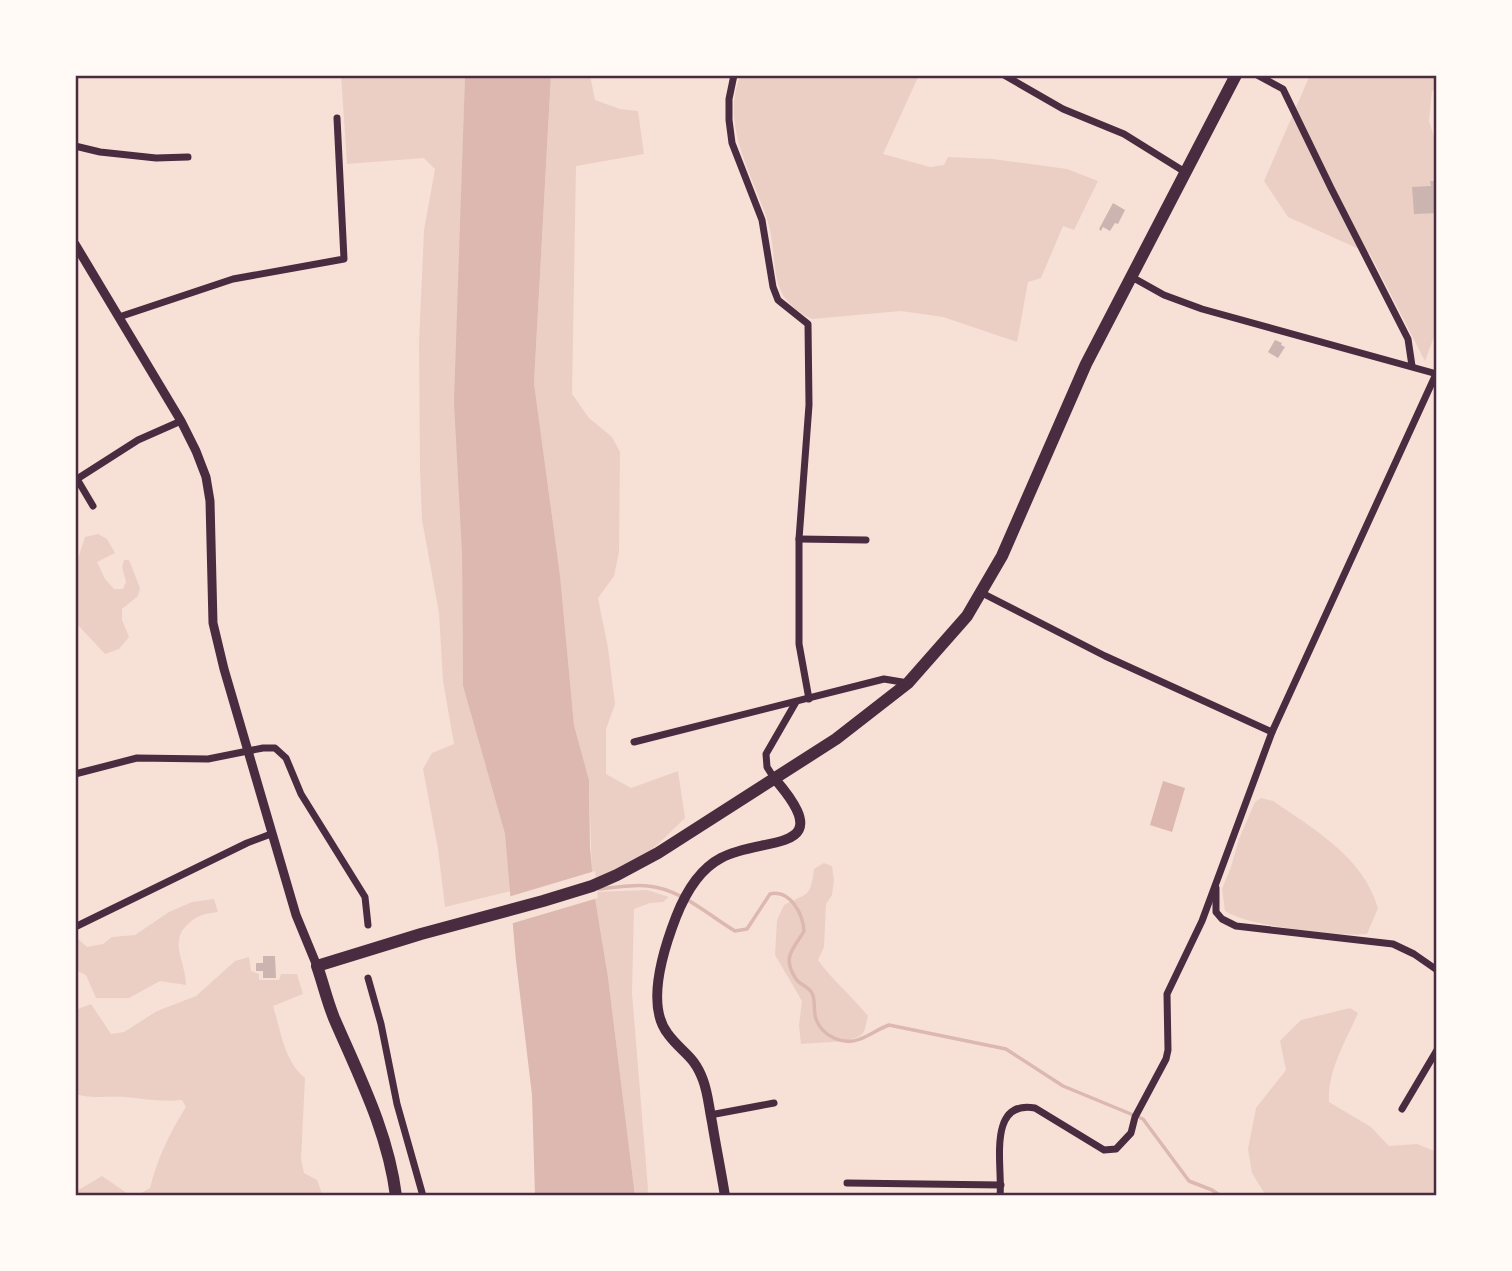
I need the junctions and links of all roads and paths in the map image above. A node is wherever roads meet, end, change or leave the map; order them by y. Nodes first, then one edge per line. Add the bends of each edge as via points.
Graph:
1 (734, 75) edge
2 (1004, 75) edge
3 (1236, 75) edge
4 (1257, 75) edge
5 (337, 118) dead end
6 (75, 146) edge
7 (188, 157) dead end
8 (1185, 172) junction
9 (75, 244) edge
10 (1130, 276) junction
11 (119, 317) junction
12 (1412, 366) junction
13 (1437, 374) edge
14 (181, 421) junction
15 (93, 506) dead end
16 (799, 539) junction
17 (866, 540) dead end
18 (982, 593) junction
19 (908, 683) junction
20 (809, 699) junction
21 (796, 702) junction
22 (1272, 732) junction
23 (634, 742) dead end
24 (247, 751) junction
25 (75, 774) edge
26 (774, 778) junction
27 (271, 834) junction
28 (1216, 884) junction
29 (368, 925) dead end
30 (75, 927) edge
31 (317, 966) junction
32 (1437, 970) edge
33 (368, 978) dead end
34 (1437, 1050) edge
35 (774, 1103) dead end
36 (1402, 1109) dead end
37 (710, 1115) junction
38 (847, 1183) dead end
39 (1002, 1185) junction
40 (396, 1196) edge
41 (423, 1196) edge
42 (725, 1196) edge
43 (1000, 1196) edge

1 - 16 street via 729,99 732,143 760,213 773,287 778,300 808,324 809,405
2 - 8 street via 1063,109 1124,134
3 - 8 highway
4 - 12 street via 1283,89 1408,338
5 - 11 street via 344,260 233,279
6 - 7 street via 156,158
8 - 10 highway
9 - 11 street
10 - 12 street via 1202,309
10 - 18 highway
11 - 14 street
12 - 13 street
13 - 22 street
14 - 15 street via 138,440 77,479
14 - 24 street via 196,451 210,501 213,623
16 - 17 street
16 - 20 street via 799,644
18 - 19 highway
18 - 22 street via 1105,656
19 - 20 street via 884,679
19 - 26 highway via 853,727
20 - 21 street
21 - 23 street
21 - 26 street via 766,754
22 - 28 street
24 - 25 street via 208,759 137,758
24 - 27 street
24 - 29 street via 275,748 286,758 301,794 365,897
26 - 31 highway via 658,853 592,886
26 - 37 main road via 796,804 799,827 792,838 780,844 719,858 702,873 688,890 676,918 660,973 660,1024 698,1067
27 - 30 street
27 - 31 street
28 - 32 street via 1216,912 1236,926 1393,944
28 - 39 street via 1167,995 1166,1059 1128,1139 1116,1149 1104,1150 1035,1108 1013,1110 1000,1135
31 - 40 highway via 376,1113
33 - 41 street
34 - 36 street
35 - 37 street
37 - 42 main road
38 - 39 street
39 - 43 street

